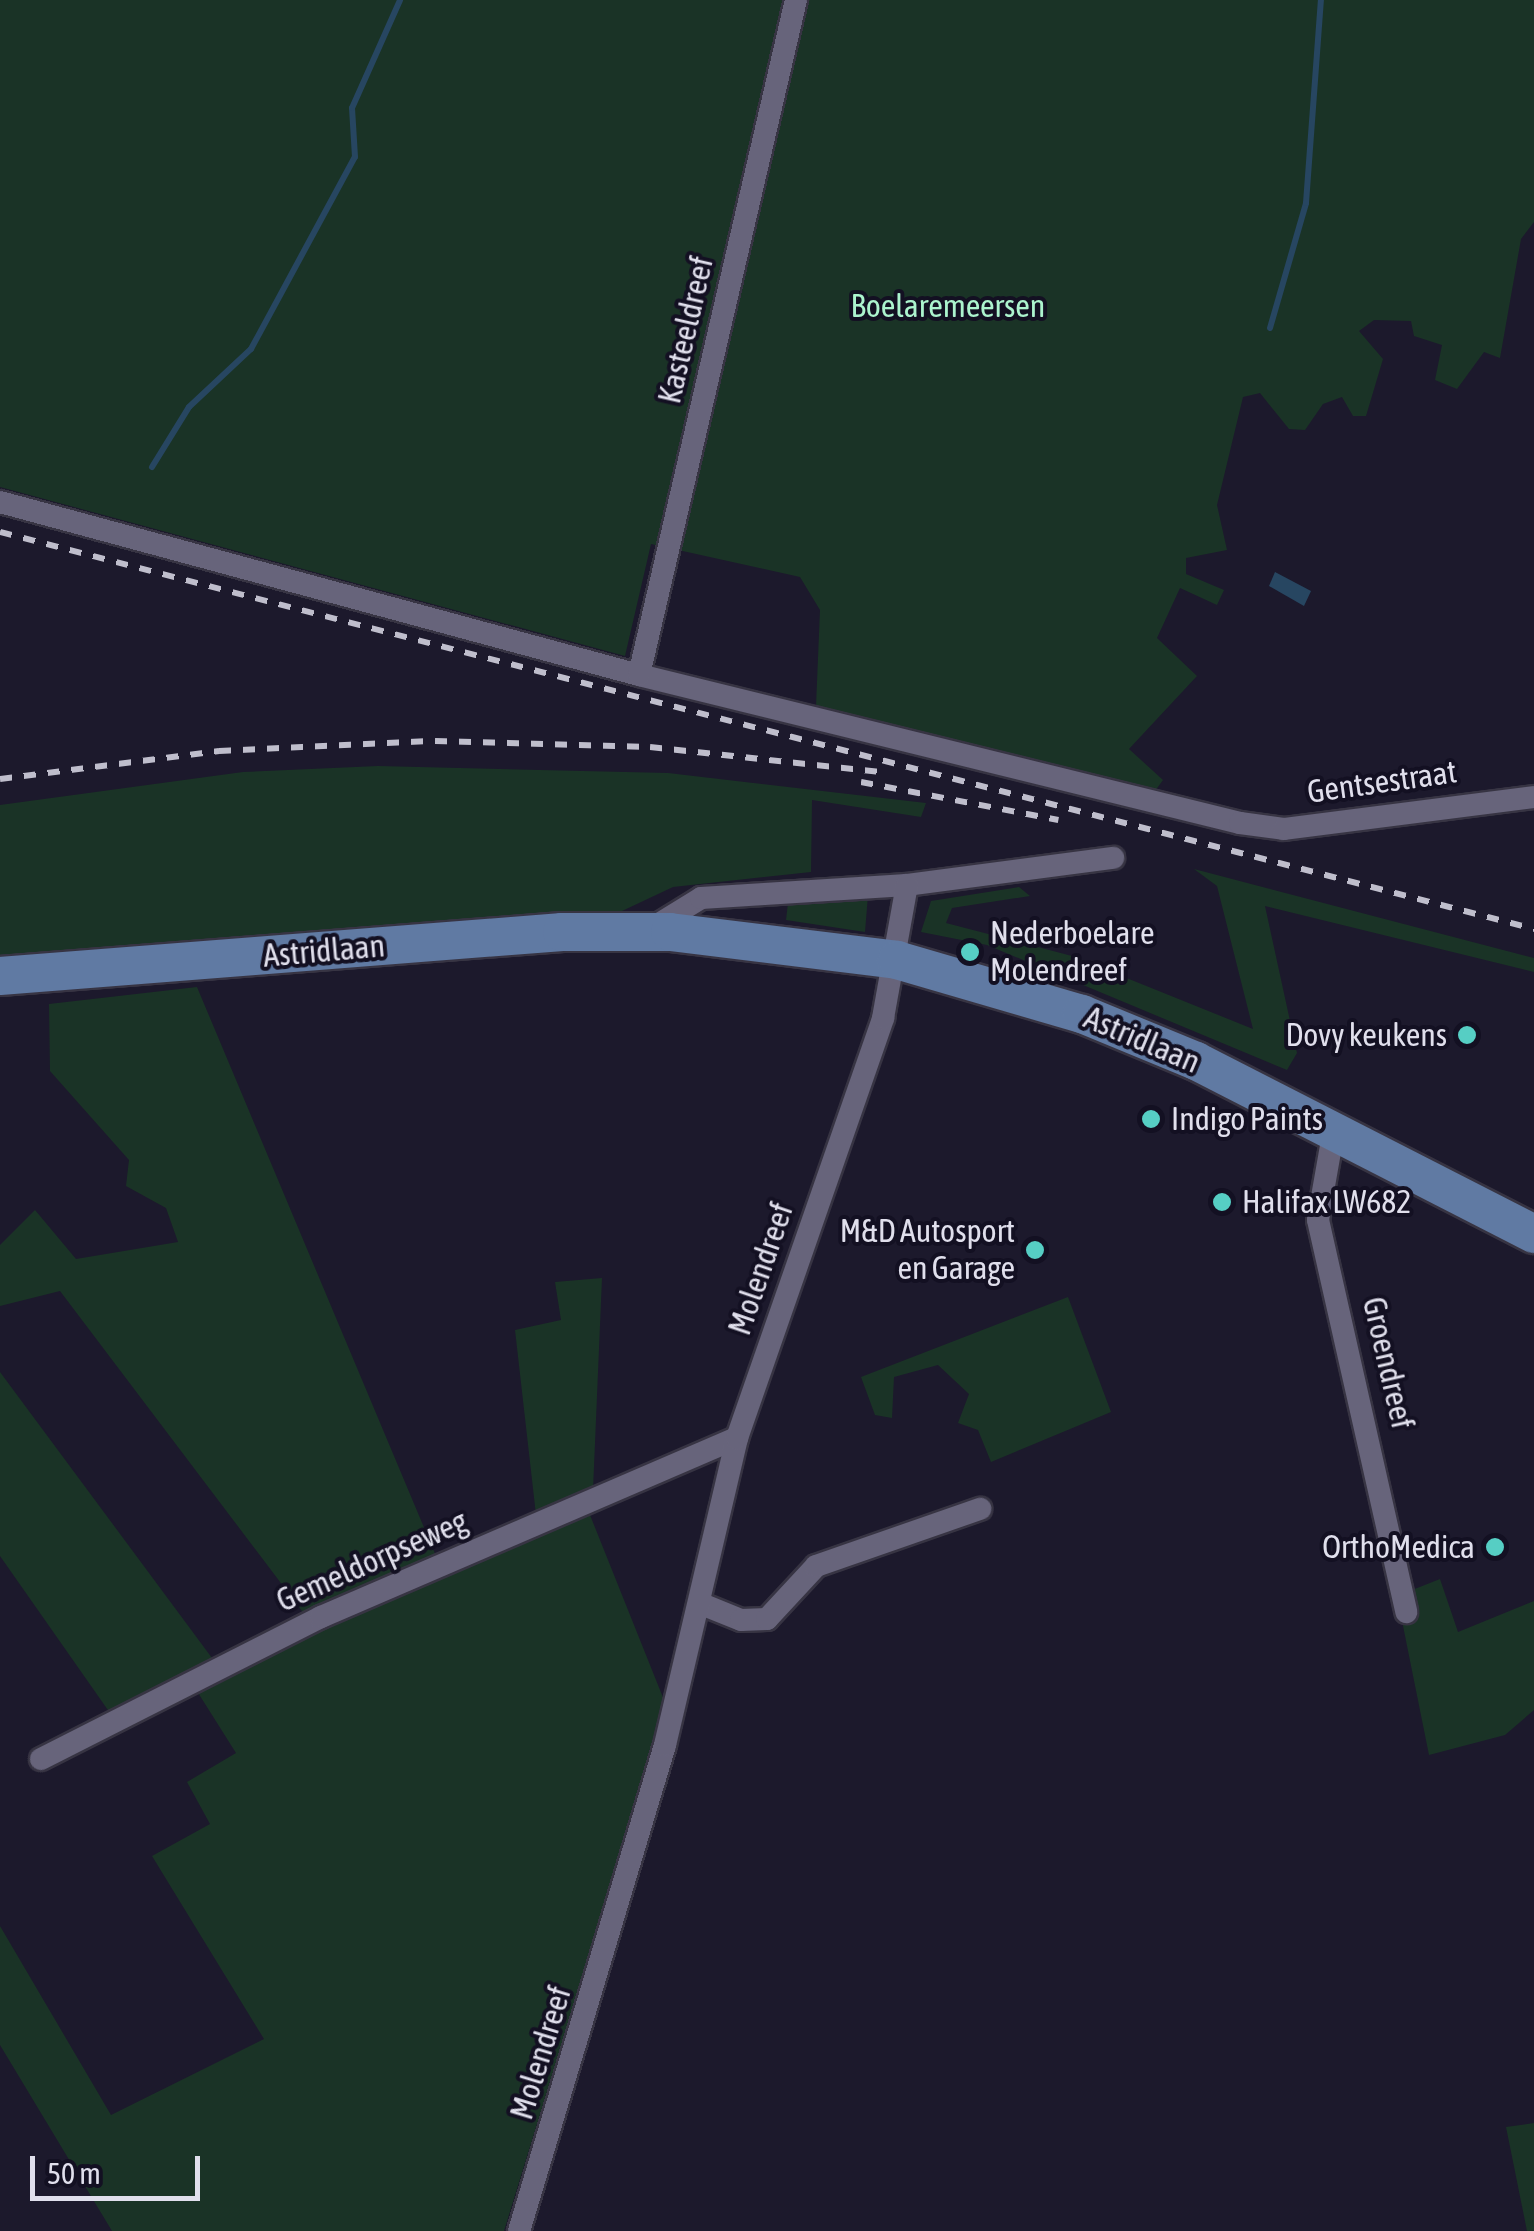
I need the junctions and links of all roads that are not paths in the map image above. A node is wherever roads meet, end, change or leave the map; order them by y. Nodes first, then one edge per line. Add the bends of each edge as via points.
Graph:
1 (796, 0) edge
2 (0, 502) edge
3 (639, 675) junction
4 (1534, 797) edge
5 (1113, 858) dead end
6 (907, 885) junction
7 (649, 930) junction
8 (898, 960) junction
9 (0, 976) edge
10 (1334, 1130) junction
11 (1534, 1234) edge
12 (737, 1438) junction
13 (980, 1509) dead end
14 (699, 1603) junction
15 (1406, 1612) dead end
16 (41, 1759) dead end
17 (519, 2231) edge

1 - 3 street, Kasteeldreef
2 - 3 street
3 - 4 street, Gentsestraat via 1284,829
5 - 6 street, Astridlaan
6 - 7 street, Astridlaan via 701,898
6 - 8 street
7 - 8 main road, Astridlaan
7 - 9 main road, Astridlaan
8 - 10 main road, Astridlaan via 1082,1014
8 - 12 street, Molendreef
10 - 11 main road, Astridlaan
10 - 15 street, Groendreef via 1318,1220
12 - 14 street, Molendreef
12 - 16 street, Gemeldorpseweg via 321,1618
13 - 14 street via 816,1566 767,1618 741,1620
14 - 17 street, Molendreef via 651,1792

